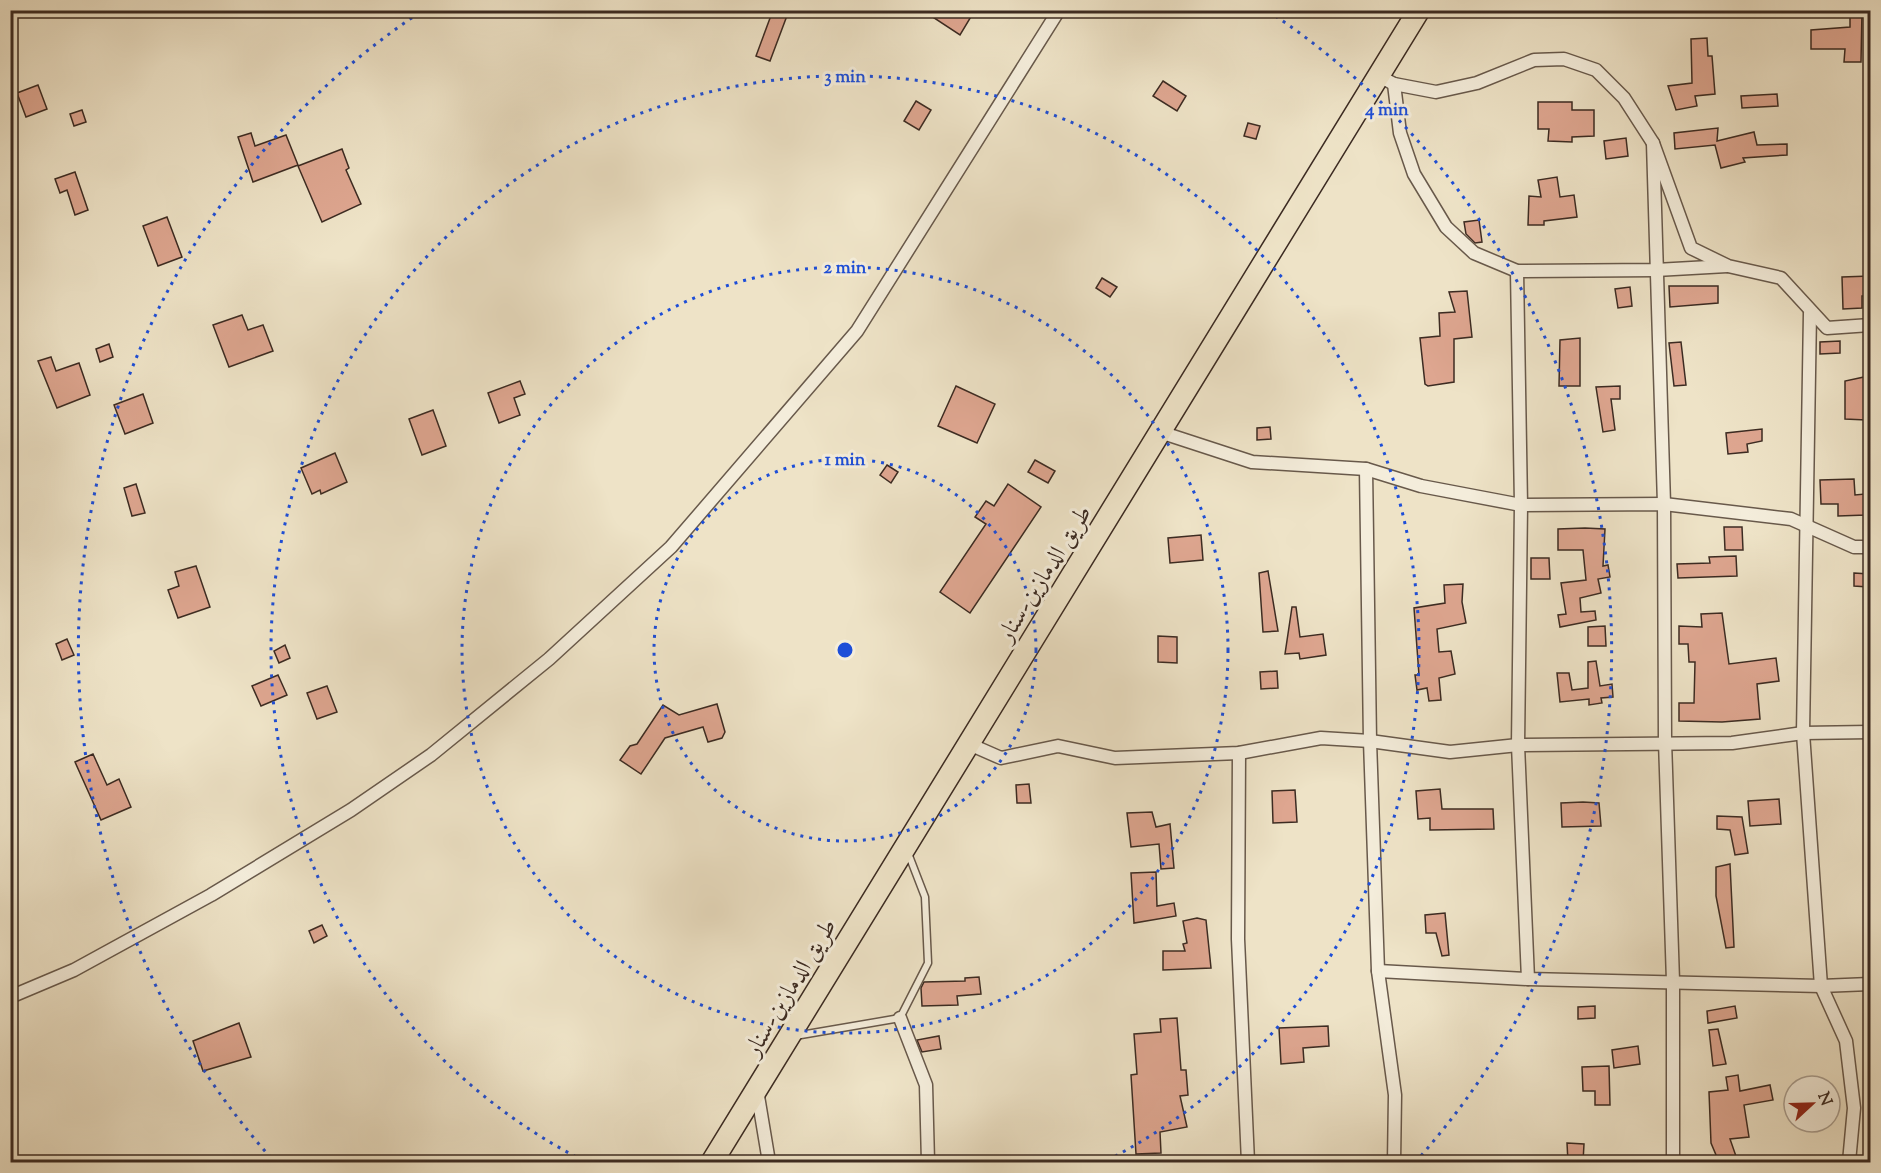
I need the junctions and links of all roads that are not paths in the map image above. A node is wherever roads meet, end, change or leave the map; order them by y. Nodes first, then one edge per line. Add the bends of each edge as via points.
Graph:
1 (1059, 10) edge
2 (1419, 10) edge
3 (1387, 80) junction
4 (1653, 143) junction
5 (1728, 266) junction
6 (1656, 270) junction
7 (1517, 271) junction
8 (1810, 313) junction
9 (1870, 325) edge
10 (1160, 432) junction
11 (1366, 469) junction
12 (1664, 504) junction
13 (1521, 505) junction
14 (1806, 526) junction
15 (1870, 546) edge
16 (1870, 732) edge
17 (1803, 733) junction
18 (1370, 741) junction
19 (1665, 741) junction
20 (969, 744) junction
21 (1518, 745) junction
22 (1239, 753) junction
23 (905, 847) junction
24 (1378, 971) junction
25 (1528, 979) junction
26 (1672, 981) junction
27 (1870, 984) edge
28 (1821, 986) junction
29 (10, 997) edge
30 (900, 1018) junction
31 (789, 1037) junction
32 (757, 1090) junction
33 (712, 1162) edge
34 (769, 1162) edge
35 (928, 1162) edge
36 (1248, 1162) edge
37 (1394, 1162) edge
38 (1673, 1162) edge
39 (1849, 1162) edge

1 - 29 street via 857,331 662,555 549,659 431,755 351,810 202,900 74,970
2 - 3 highway, طريق الدمازين-سنار
3 - 4 street via 1436,92 1477,83 1534,60 1564,59 1596,70 1624,99
3 - 7 street via 1411,164 1446,227 1474,253
3 - 10 highway, طريق الدمازين-سنار
4 - 5 street via 1691,248
4 - 6 street
5 - 6 street
5 - 8 street via 1781,278
6 - 7 street
6 - 12 street
7 - 13 street
8 - 9 street via 1827,328
8 - 14 street
10 - 11 street via 1252,462
10 - 20 highway, طريق الدمازين-سنار
11 - 13 street via 1421,486
11 - 18 street
12 - 13 street
12 - 14 street via 1791,519
12 - 19 street
13 - 21 street
14 - 15 street via 1854,547
14 - 17 street
16 - 17 street
17 - 19 street via 1732,743
17 - 28 street
18 - 21 street via 1449,752
18 - 22 street via 1321,738
18 - 24 street
19 - 21 street
19 - 26 street
20 - 22 street via 1001,758 1058,746 1115,758
20 - 23 highway, طريق الدمازين-سنار
21 - 25 street
22 - 36 street via 1238,939
23 - 30 lane via 925,897 928,963
23 - 31 highway, طريق الدمازين-سنار
24 - 25 street
24 - 37 street via 1395,1095
25 - 26 street
26 - 28 street
26 - 38 street
27 - 28 street
28 - 39 street via 1846,1041 1854,1108
30 - 31 lane
30 - 35 street via 926,1085
31 - 32 highway, طريق الدمازين-سنار
32 - 33 highway, طريق الدمازين-سنار
32 - 34 street

